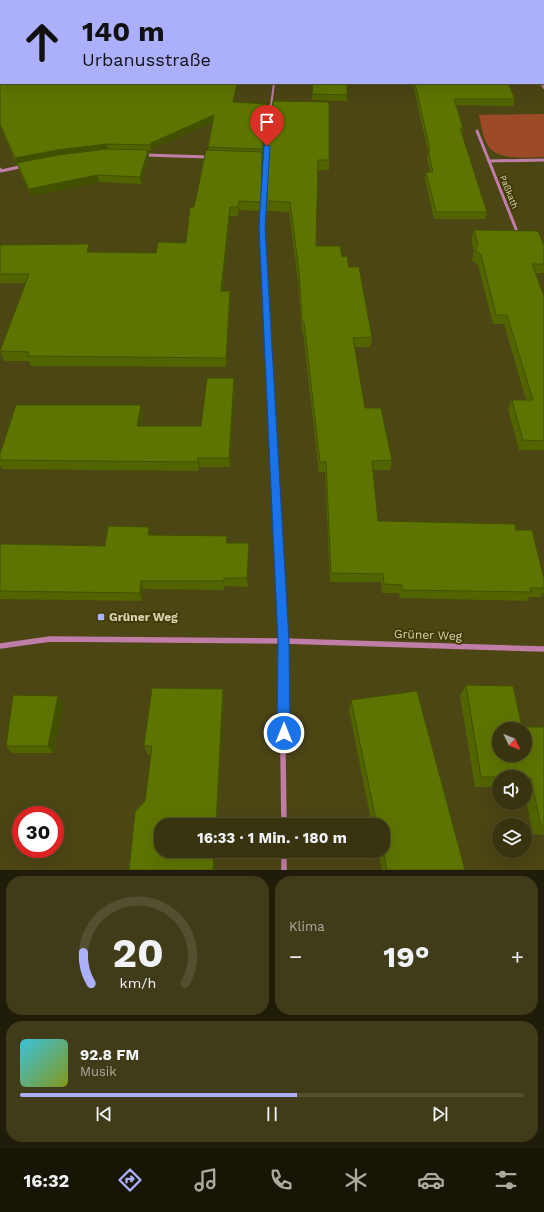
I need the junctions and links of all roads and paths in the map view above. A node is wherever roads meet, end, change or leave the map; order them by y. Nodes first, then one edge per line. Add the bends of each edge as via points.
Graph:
1 (274, 84) edge
2 (477, 131) dead end
3 (139, 154) edge
4 (210, 157) edge
5 (257, 158) edge
6 (265, 158) junction
7 (544, 160) edge
8 (489, 161) junction
9 (30, 165) edge
10 (0, 169) edge
11 (516, 229) edge
12 (283, 641) junction
13 (0, 646) edge
14 (544, 649) edge
15 (284, 818) edge
16 (284, 858) edge
17 (284, 870) edge

1 - 6 street
2 - 8 street, Paßkath
3 - 4 street
5 - 6 street
6 - 12 street via 262,227
7 - 8 street, Paßkath
8 - 11 street, Paßkath
9 - 10 street via 1,171
12 - 13 street, Grüner Weg via 50,639
12 - 14 street, Grüner Weg
12 - 15 street
16 - 17 street

